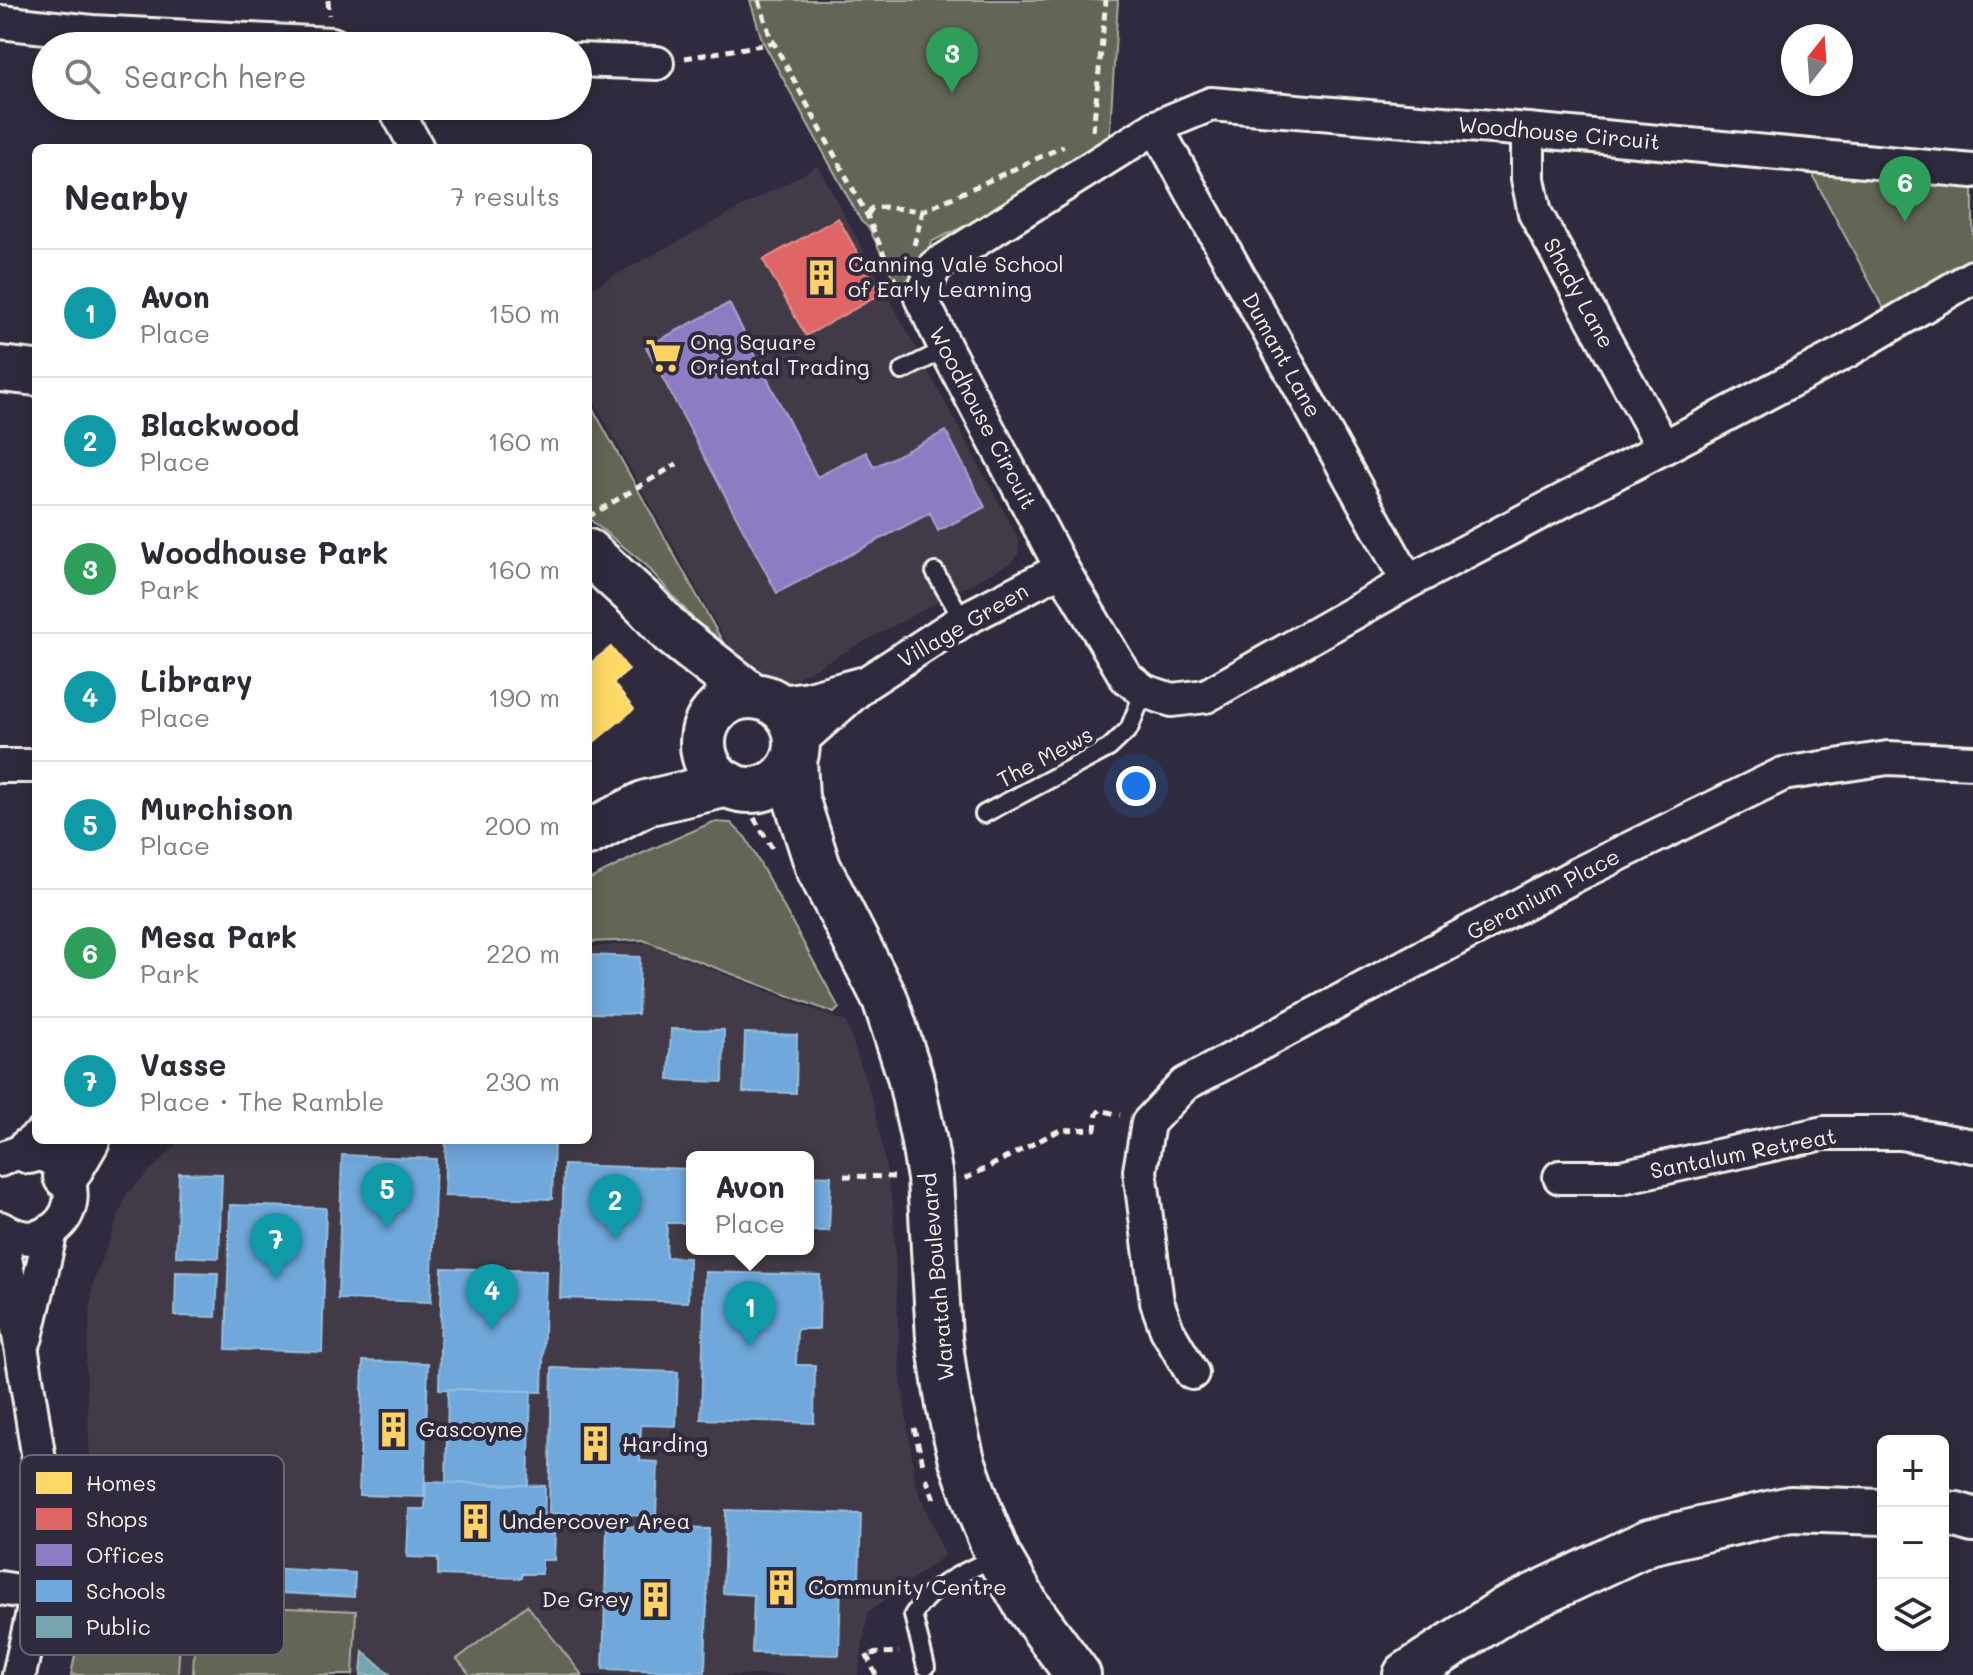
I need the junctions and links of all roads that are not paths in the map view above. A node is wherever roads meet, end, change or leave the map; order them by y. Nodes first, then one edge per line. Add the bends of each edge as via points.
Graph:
1 (0, 22) edge
2 (92, 32) edge
3 (592, 61) edge
4 (657, 63) road end
5 (402, 120) edge
6 (1156, 127) junction
7 (1528, 130) junction
8 (415, 144) edge
9 (1973, 171) edge
10 (1973, 277) edge
11 (946, 349) junction
12 (0, 369) edge
13 (902, 371) dead end
14 (32, 373) edge
15 (1663, 447) junction
16 (592, 556) edge
17 (1062, 569) junction
18 (935, 572) dead end
19 (1408, 582) junction
20 (963, 620) junction
21 (672, 633) junction
22 (866, 683) junction
23 (1144, 691) junction
24 (762, 699) junction
25 (707, 733) junction
26 (796, 752) junction
27 (1973, 762) edge
28 (0, 766) edge
29 (32, 766) edge
30 (743, 797) junction
31 (646, 803) junction
32 (984, 814) dead end
33 (592, 831) edge
34 (818, 867) junction
35 (1973, 1146) edge
36 (32, 1155) edge
37 (1560, 1177) dead end
38 (0, 1229) edge
39 (51, 1231) junction
40 (22, 1352) junction
41 (1192, 1373) dead end
42 (38, 1455) edge
43 (1877, 1512) edge
44 (1949, 1514) edge
45 (1973, 1520) edge
46 (998, 1556) junction
47 (0, 1588) edge
48 (20, 1591) edge
49 (23, 1655) edge
50 (926, 1667) dead end
51 (19, 1675) edge
52 (1078, 1675) edge
53 (1406, 1675) edge

1 - 2 street
3 - 4 street
5 - 8 street
6 - 7 street, Woodhouse Circuit via 1211,104
6 - 11 street, Woodhouse Circuit via 935,266 921,298
6 - 19 street, Dumant Lane
7 - 9 street, Woodhouse Circuit
7 - 15 street, Shady Lane via 1528,179 1535,213
10 - 15 street via 1847,351
11 - 13 lane
11 - 17 street, Woodhouse Circuit
12 - 14 street
15 - 19 street
16 - 21 street, Waratah Boulevard
17 - 20 street, Village Green
17 - 23 street, Woodhouse Circuit via 1126,677
18 - 20 lane
19 - 23 street via 1206,696 1172,700
20 - 22 street, Village Green
21 - 24 street, Waratah Boulevard
21 - 25 street, Waratah Boulevard
22 - 24 street, Village Green via 808,698
22 - 26 street, Village Green
23 - 32 lane, The Mews via 1129,729 1109,748
24 - 25 street via 735,698 721,706
24 - 26 street, Waratah Boulevard via 791,720
25 - 30 street, Waratah Boulevard via 708,763
25 - 31 street
26 - 30 street via 786,773
26 - 34 street, Waratah Boulevard via 796,798
27 - 41 street, Geranium Place via 1888,758 1783,774 1578,874 1185,1084 1148,1123 1140,1171 1157,1302
28 - 29 street
30 - 31 street
30 - 34 street, Waratah Boulevard via 769,811
31 - 33 street
34 - 46 street, Waratah Boulevard via 885,999 910,1076 930,1178 939,1338 949,1406 962,1460
35 - 37 street, Santalum Retreat via 1901,1133 1824,1133 1621,1177
36 - 39 street via 70,1188 67,1212
38 - 39 street via 25,1238
38 - 40 street
39 - 40 street
40 - 42 street
43 - 53 street via 1790,1509 1649,1542 1505,1610
44 - 45 street
46 - 50 lane via 932,1591 913,1615
46 - 52 street, Waratah Boulevard
47 - 48 street
49 - 51 street

